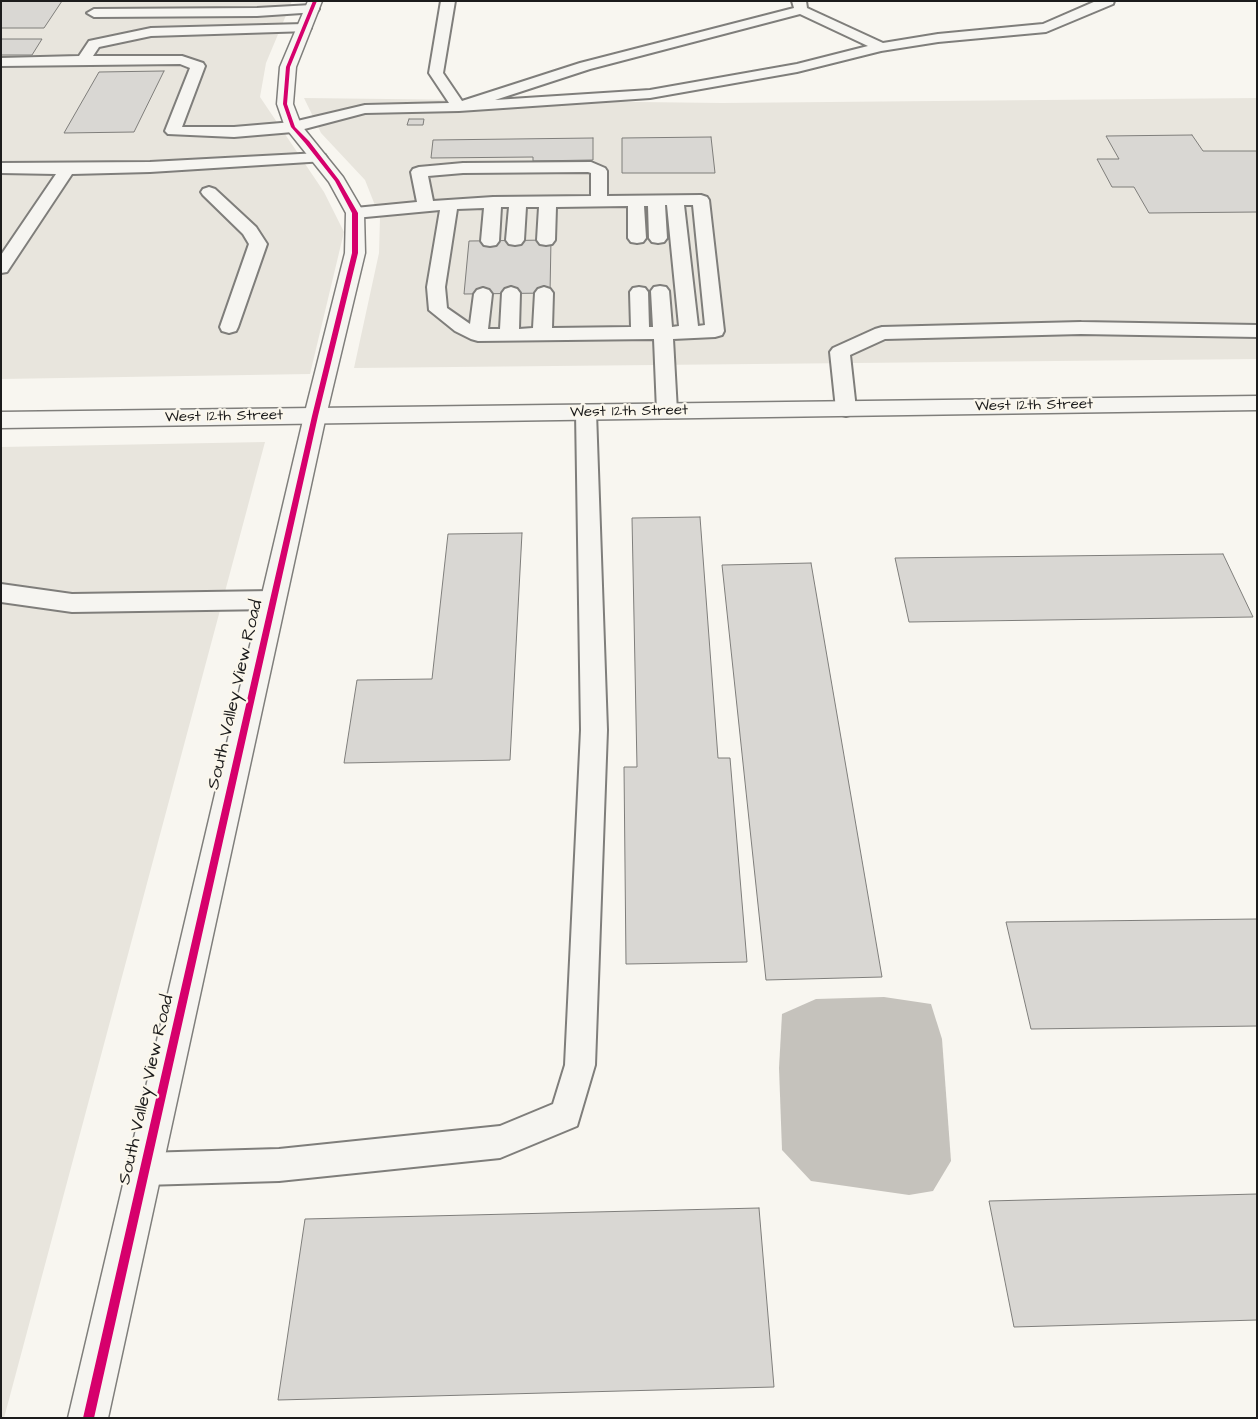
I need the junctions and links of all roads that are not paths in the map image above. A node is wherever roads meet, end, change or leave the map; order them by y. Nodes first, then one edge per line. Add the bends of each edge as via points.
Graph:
1 (448, 1) edge
2 (1108, 1) edge
3 (800, 5) edge
4 (255, 7) edge
5 (314, 8) edge
6 (94, 13) dead end
7 (881, 47) junction
8 (83, 60) junction
9 (1, 62) edge
10 (459, 107) junction
11 (292, 127) junction
12 (410, 157) dead end
13 (319, 158) junction
14 (1, 168) edge
15 (67, 169) junction
16 (419, 172) junction
17 (526, 186) dead end
18 (209, 192) dead end
19 (456, 193) junction
20 (599, 194) junction
21 (636, 201) junction
22 (656, 201) junction
23 (676, 201) junction
24 (493, 202) junction
25 (518, 202) junction
26 (548, 202) junction
27 (426, 206) junction
28 (355, 213) junction
29 (638, 238) dead end
30 (658, 238) dead end
31 (515, 240) dead end
32 (546, 240) dead end
33 (490, 241) dead end
34 (1, 268) edge
35 (660, 291) dead end
36 (639, 292) dead end
37 (511, 293) dead end
38 (544, 293) dead end
39 (483, 294) dead end
40 (229, 327) dead end
41 (1257, 331) edge
42 (689, 332) junction
43 (640, 333) junction
44 (663, 333) junction
45 (509, 334) junction
46 (542, 334) junction
47 (478, 335) junction
48 (1257, 403) edge
49 (846, 409) junction
50 (667, 411) junction
51 (586, 412) junction
52 (314, 416) junction
53 (1, 420) edge
54 (1, 593) edge
55 (273, 600) junction
56 (144, 1170) junction
57 (88, 1418) edge

1 - 10 lane via 436,73
2 - 7 lane via 1046,28
3 - 7 lane
3 - 10 lane via 585,66
4 - 5 lane
4 - 6 lane
5 - 8 lane via 151,32 94,44
5 - 11 street, South Valley View Road via 288,67 285,104
7 - 10 lane via 797,68 650,94
8 - 9 lane
8 - 11 lane via 182,60 198,66 172,131 234,132
10 - 11 lane via 365,109
11 - 13 street, South Valley View Road
12 - 16 lane
13 - 15 lane
13 - 28 street, South Valley View Road
14 - 15 lane
15 - 34 lane
16 - 20 lane via 464,168 591,167 599,171
16 - 27 lane via 430,189
17 - 20 lane
18 - 40 lane via 250,231 258,244
19 - 24 lane
19 - 27 lane
19 - 47 lane via 436,287 438,310
20 - 21 lane
20 - 26 lane
21 - 22 lane
21 - 29 lane
22 - 23 lane
22 - 30 lane
23 - 42 lane
23 - 42 lane via 700,200 716,331
24 - 25 lane
24 - 33 lane
25 - 26 lane
25 - 31 lane
26 - 32 lane
27 - 28 lane
28 - 52 street, South Valley View Road via 355,253
35 - 44 lane
36 - 43 lane
37 - 45 lane
38 - 46 lane
39 - 47 lane
41 - 49 lane via 1081,328 882,332 840,352
42 - 44 lane
43 - 44 lane
43 - 46 lane
44 - 50 lane
45 - 46 lane
45 - 47 lane
48 - 49 street, West 12th Street
49 - 50 street, West 12th Street
50 - 51 street, West 12th Street
51 - 52 street, West 12th Street
51 - 56 lane via 594,730 580,1065 566,1115 500,1142 279,1165
52 - 53 street, West 12th Street
52 - 55 street, South Valley View Road
54 - 55 lane via 72,603
55 - 56 street, South Valley View Road
56 - 57 street, South Valley View Road

